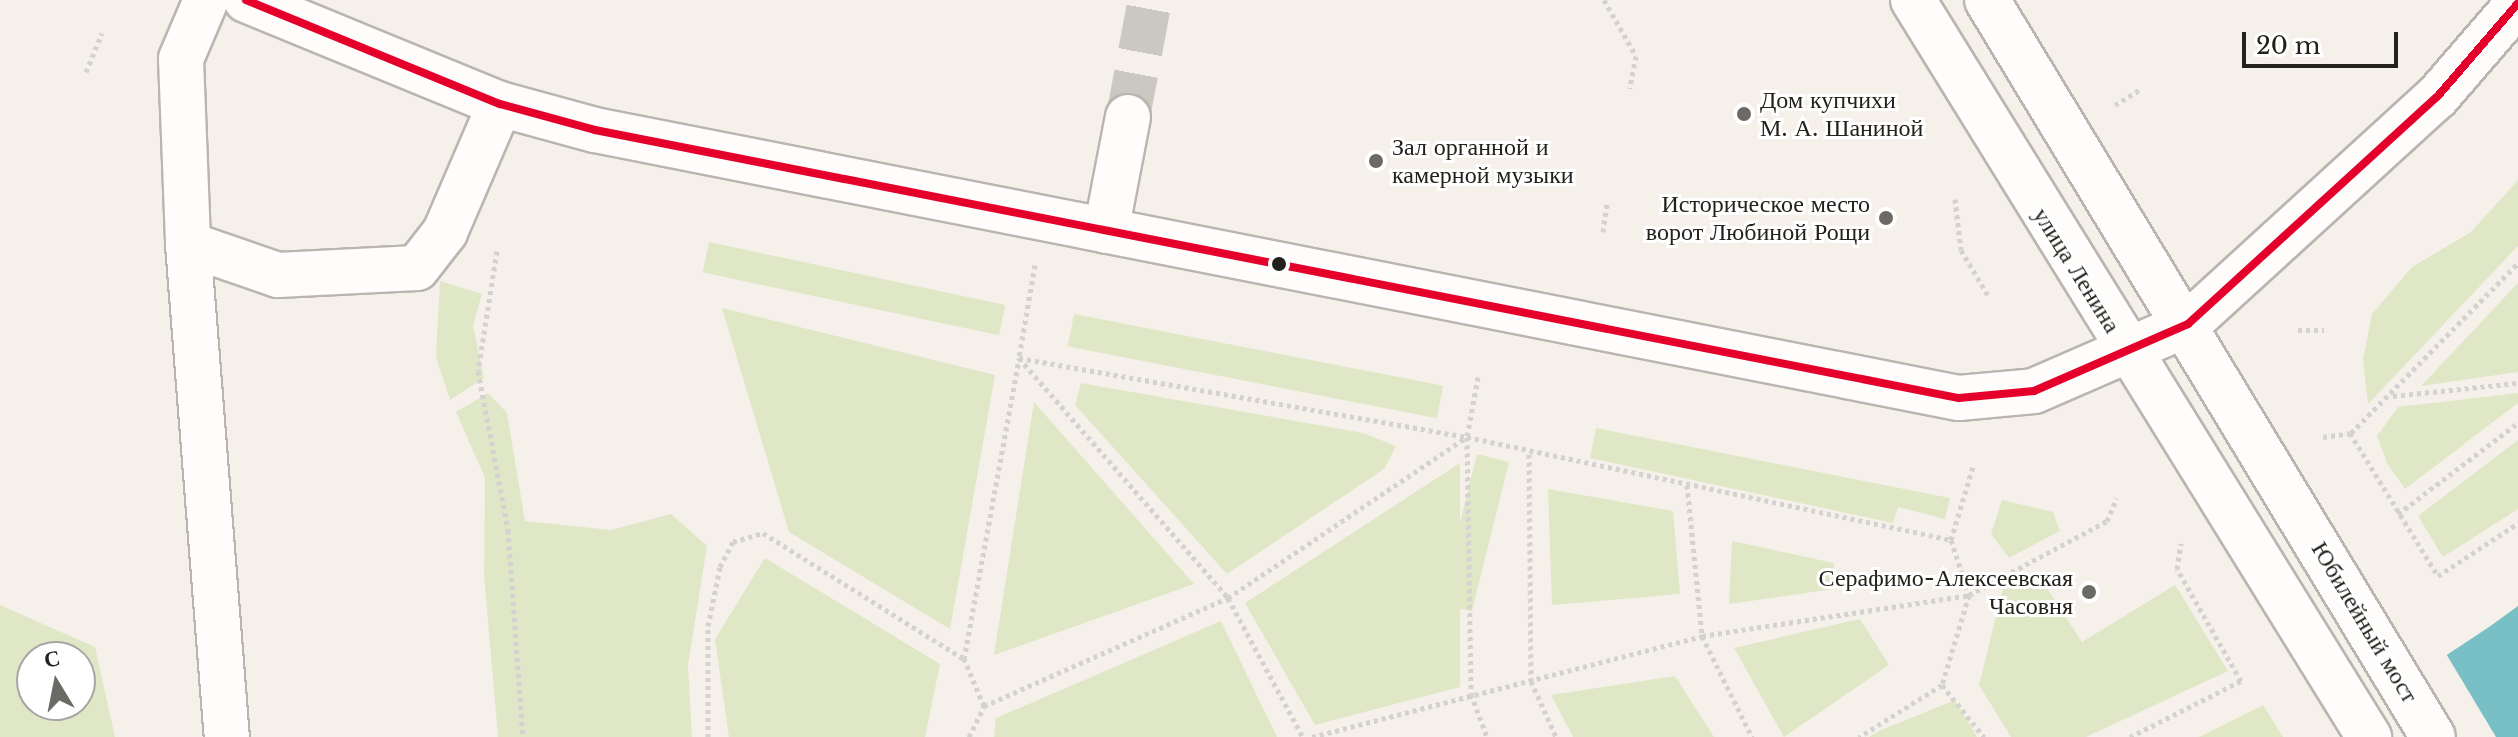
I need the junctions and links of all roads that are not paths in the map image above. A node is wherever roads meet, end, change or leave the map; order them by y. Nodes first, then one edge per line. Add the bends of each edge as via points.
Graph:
1 (206, 0) edge
2 (246, 0) edge
3 (1913, 0) edge
4 (1987, 0) edge
5 (2518, 3) edge
6 (500, 104) junction
7 (1128, 117) tunnel mouth
8 (1106, 231) junction
9 (188, 244) junction
10 (2188, 324) junction
11 (2129, 354) junction
12 (227, 737) edge
13 (2369, 737) edge
14 (2433, 737) edge

1 - 9 street via 181,59
2 - 6 street
3 - 11 street, улица Ленина
4 - 10 street
5 - 10 street via 2437,97
6 - 8 street via 595,130
6 - 9 street via 445,232 417,268 278,275
7 - 8 street
8 - 11 street via 1959,398 2034,391
9 - 12 street
10 - 11 street
10 - 14 street, Юбилейный мост
11 - 13 street, улица Ленина via 2248,536

